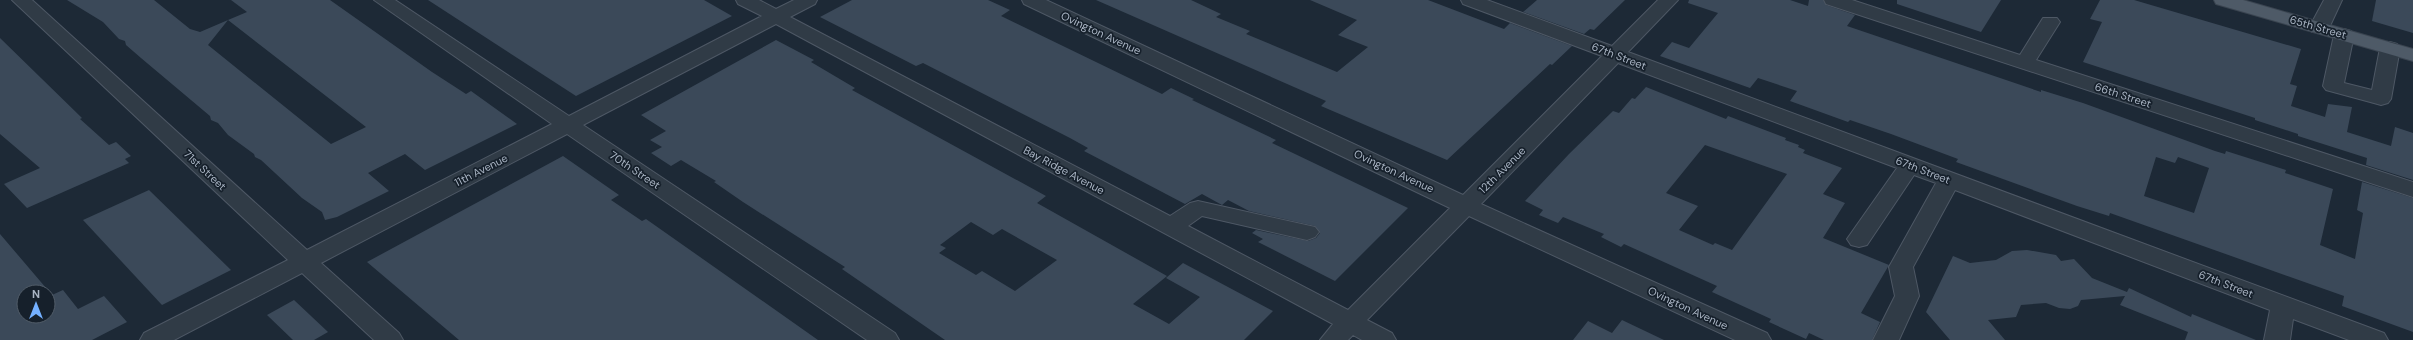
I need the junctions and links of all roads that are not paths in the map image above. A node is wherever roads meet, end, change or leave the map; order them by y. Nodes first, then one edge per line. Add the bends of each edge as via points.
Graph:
1 (21, 0) edge
2 (383, 0) edge
3 (745, 0) edge
4 (808, 0) edge
5 (1031, 0) edge
6 (1470, 0) edge
7 (1669, 0) edge
8 (1833, 0) edge
9 (2223, 0) edge
10 (2333, 0) edge
11 (776, 17) junction
12 (2050, 22) dead end
13 (2319, 28) junction
14 (2344, 35) junction
15 (2390, 48) junction
16 (1616, 55) junction
17 (2413, 55) edge
18 (2024, 63) junction
19 (568, 125) junction
20 (1910, 165) junction
21 (1949, 180) junction
22 (2413, 190) edge
23 (1466, 206) junction
24 (1170, 227) junction
25 (1307, 232) dead end
26 (1859, 239) dead end
27 (305, 262) junction
28 (2283, 305) junction
29 (1351, 322) junction
30 (154, 340) edge
31 (390, 340) edge
32 (886, 340) edge
33 (1333, 340) edge
34 (1384, 340) edge
35 (1758, 340) edge
36 (1886, 340) edge
37 (2277, 340) edge
38 (2375, 340) edge

1 - 27 street, 71st Street
2 - 19 street, 70th Street
3 - 11 street, Bay Ridge Avenue
4 - 11 street, 11th Avenue
5 - 23 street, Ovington Avenue
6 - 16 street, 67th Street
7 - 16 street, 12th Avenue
8 - 18 street, 66th Street
9 - 13 main road, 65th Street
10 - 13 street
11 - 19 street, 11th Avenue
11 - 24 street, Bay Ridge Avenue
12 - 18 street
13 - 14 main road, 65th Street
14 - 15 main road, 65th Street
14 - 15 street via 2333,86 2381,99
15 - 17 main road, 65th Street
16 - 20 street, 67th Street
16 - 23 street, 12th Avenue
18 - 22 street, 66th Street
19 - 27 street, 11th Avenue
19 - 32 street, 70th Street
20 - 21 street, 67th Street
20 - 26 street
21 - 28 street, 67th Street
21 - 36 street via 1901,266 1907,296
23 - 29 street, 12th Avenue
23 - 35 street, Ovington Avenue
24 - 25 street via 1198,208
24 - 29 street, Bay Ridge Avenue
27 - 30 street, 11th Avenue
27 - 31 street, 71st Street
28 - 37 street
28 - 38 street, 67th Street
29 - 33 street, 12th Avenue
29 - 34 street, Bay Ridge Avenue

